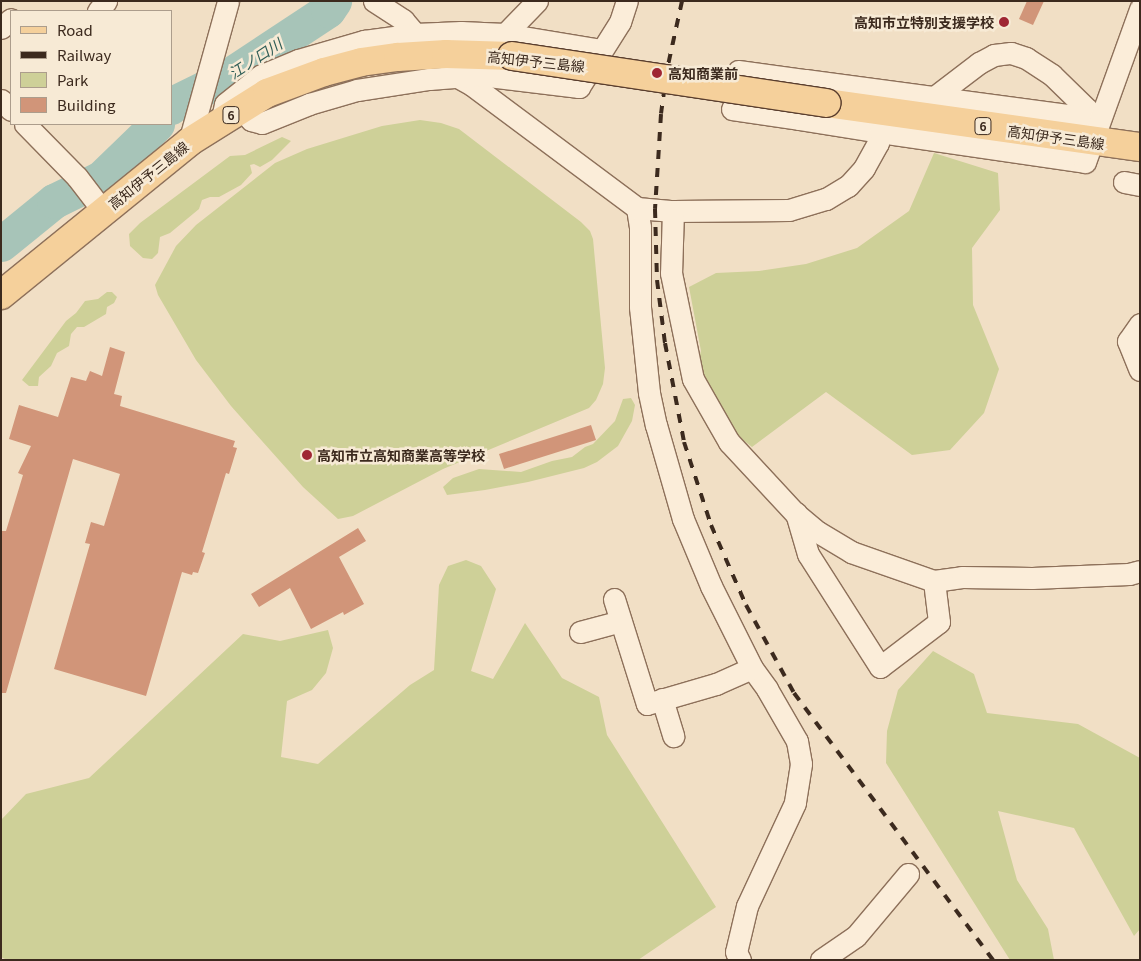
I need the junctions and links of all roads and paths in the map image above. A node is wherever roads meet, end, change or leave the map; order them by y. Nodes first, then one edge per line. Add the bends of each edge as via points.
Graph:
1 (228, 1) edge
2 (374, 1) edge
3 (537, 1) edge
4 (627, 1) edge
5 (1140, 10) edge
6 (415, 34) junction
7 (508, 45) junction
8 (602, 50) junction
9 (738, 71) dead end
10 (456, 76) junction
11 (805, 80) junction
12 (933, 98) junction
13 (1, 100) edge
14 (248, 104) junction
15 (10, 109) edge
16 (732, 109) dead end
17 (800, 119) junction
18 (221, 122) junction
19 (26, 125) edge
20 (1094, 130) junction
21 (880, 132) junction
22 (189, 142) junction
23 (1140, 147) edge
24 (90, 193) junction
25 (637, 208) junction
26 (672, 211) junction
27 (1, 295) edge
28 (1140, 324) edge
29 (1140, 370) edge
30 (796, 513) junction
31 (1140, 571) edge
32 (934, 582) junction
33 (614, 599) dead end
34 (621, 621) junction
35 (580, 632) dead end
36 (752, 668) junction
37 (662, 699) junction
38 (673, 736) dead end
39 (908, 874) dead end
40 (740, 960) edge
41 (821, 960) edge

1 - 22 street
2 - 6 street via 403,20
3 - 7 street
4 - 8 street via 620,22
5 - 20 street
6 - 7 street via 461,32
6 - 18 street via 333,49 260,76 225,104
7 - 8 street
7 - 14 main road, 高知伊予三島線 / 6 via 361,62 267,93
7 - 20 main road, 高知伊予三島線 / 6, bridge via 827,103
8 - 10 street via 579,87 480,75
9 - 11 street
10 - 14 street via 357,90 309,104 262,123 251,120
10 - 25 street
11 - 12 street
11 - 17 street
12 - 20 street
12 - 20 street via 979,62 994,55 1011,53 1026,58 1052,75 1087,109
13 - 15 street
14 - 18 main road, 高知伊予三島線 / 6
16 - 17 street
17 - 21 street
18 - 22 main road, 高知伊予三島線 / 6
19 - 24 street
20 - 21 street via 1085,162
20 - 23 main road, 高知伊予三島線 / 6
21 - 26 street via 878,143 864,168 848,186 826,199 789,210
22 - 24 main road, 高知伊予三島線 / 6
24 - 27 main road, 高知伊予三島線 / 6
25 - 26 street
25 - 36 street via 640,307 649,393 656,425 683,518 711,586
26 - 30 street via 671,273 693,379 729,442
28 - 29 street via 1128,341
30 - 32 street via 818,532 851,552
30 - 32 street via 808,554 880,667 939,622
31 - 32 street via 1032,578 962,577
33 - 34 street
34 - 35 street
34 - 37 street via 647,704
36 - 37 street via 716,684
36 - 40 street via 797,741 801,764 795,802 747,906 736,952
37 - 38 street
39 - 41 street via 856,936

